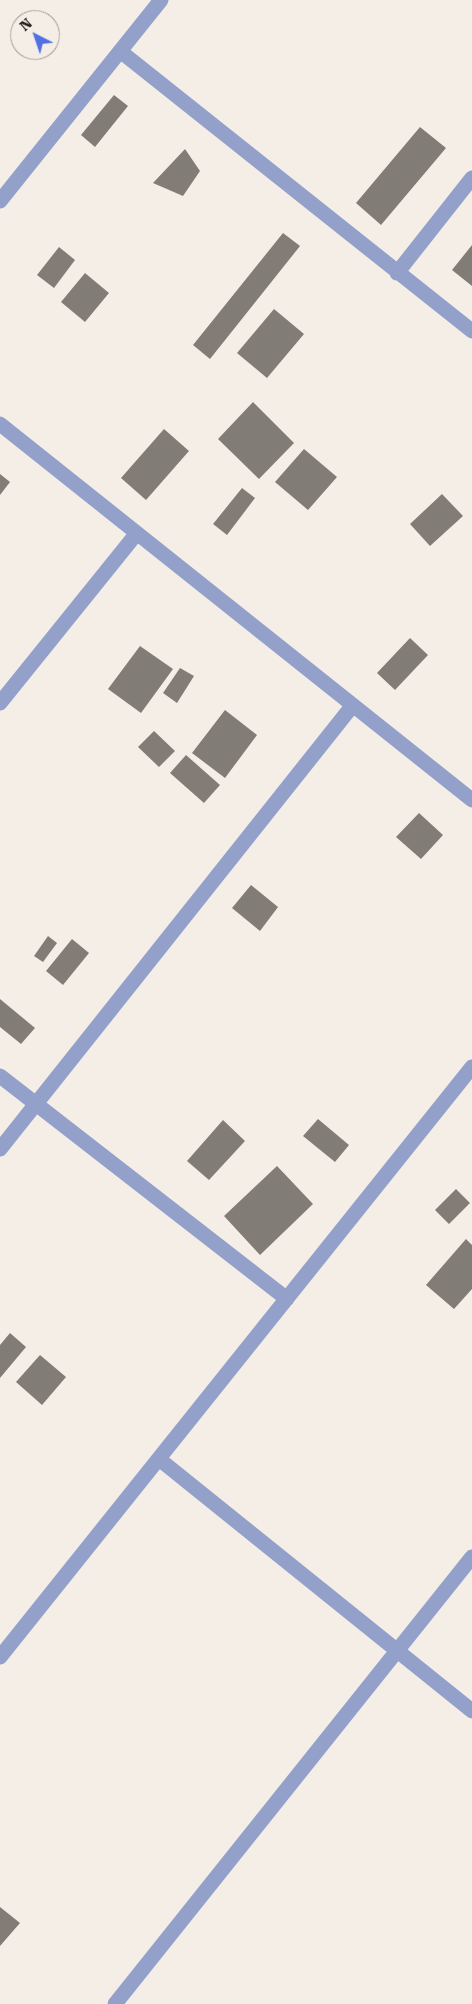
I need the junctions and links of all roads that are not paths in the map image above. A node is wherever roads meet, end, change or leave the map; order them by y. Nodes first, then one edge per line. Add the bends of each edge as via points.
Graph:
1 (161, 0) edge
2 (120, 50) junction
3 (472, 178) edge
4 (0, 200) edge
5 (397, 273) junction
6 (472, 331) edge
7 (0, 424) edge
8 (137, 533) junction
9 (0, 704) edge
10 (352, 705) junction
11 (472, 800) edge
12 (472, 1068) edge
13 (0, 1076) edge
14 (36, 1104) junction
15 (0, 1149) edge
16 (287, 1299) junction
17 (159, 1459) junction
18 (472, 1557) edge
19 (397, 1651) junction
20 (0, 1657) edge
21 (472, 1711) edge
22 (115, 2004) edge

1 - 2 street
2 - 4 street
2 - 5 street
3 - 5 street
5 - 6 street
7 - 8 street
8 - 9 street
8 - 10 street
10 - 11 street
10 - 14 street
12 - 16 street
13 - 14 street
14 - 15 street
14 - 16 street
16 - 17 street
17 - 19 street
17 - 20 street
18 - 19 street
19 - 21 street
19 - 22 street

